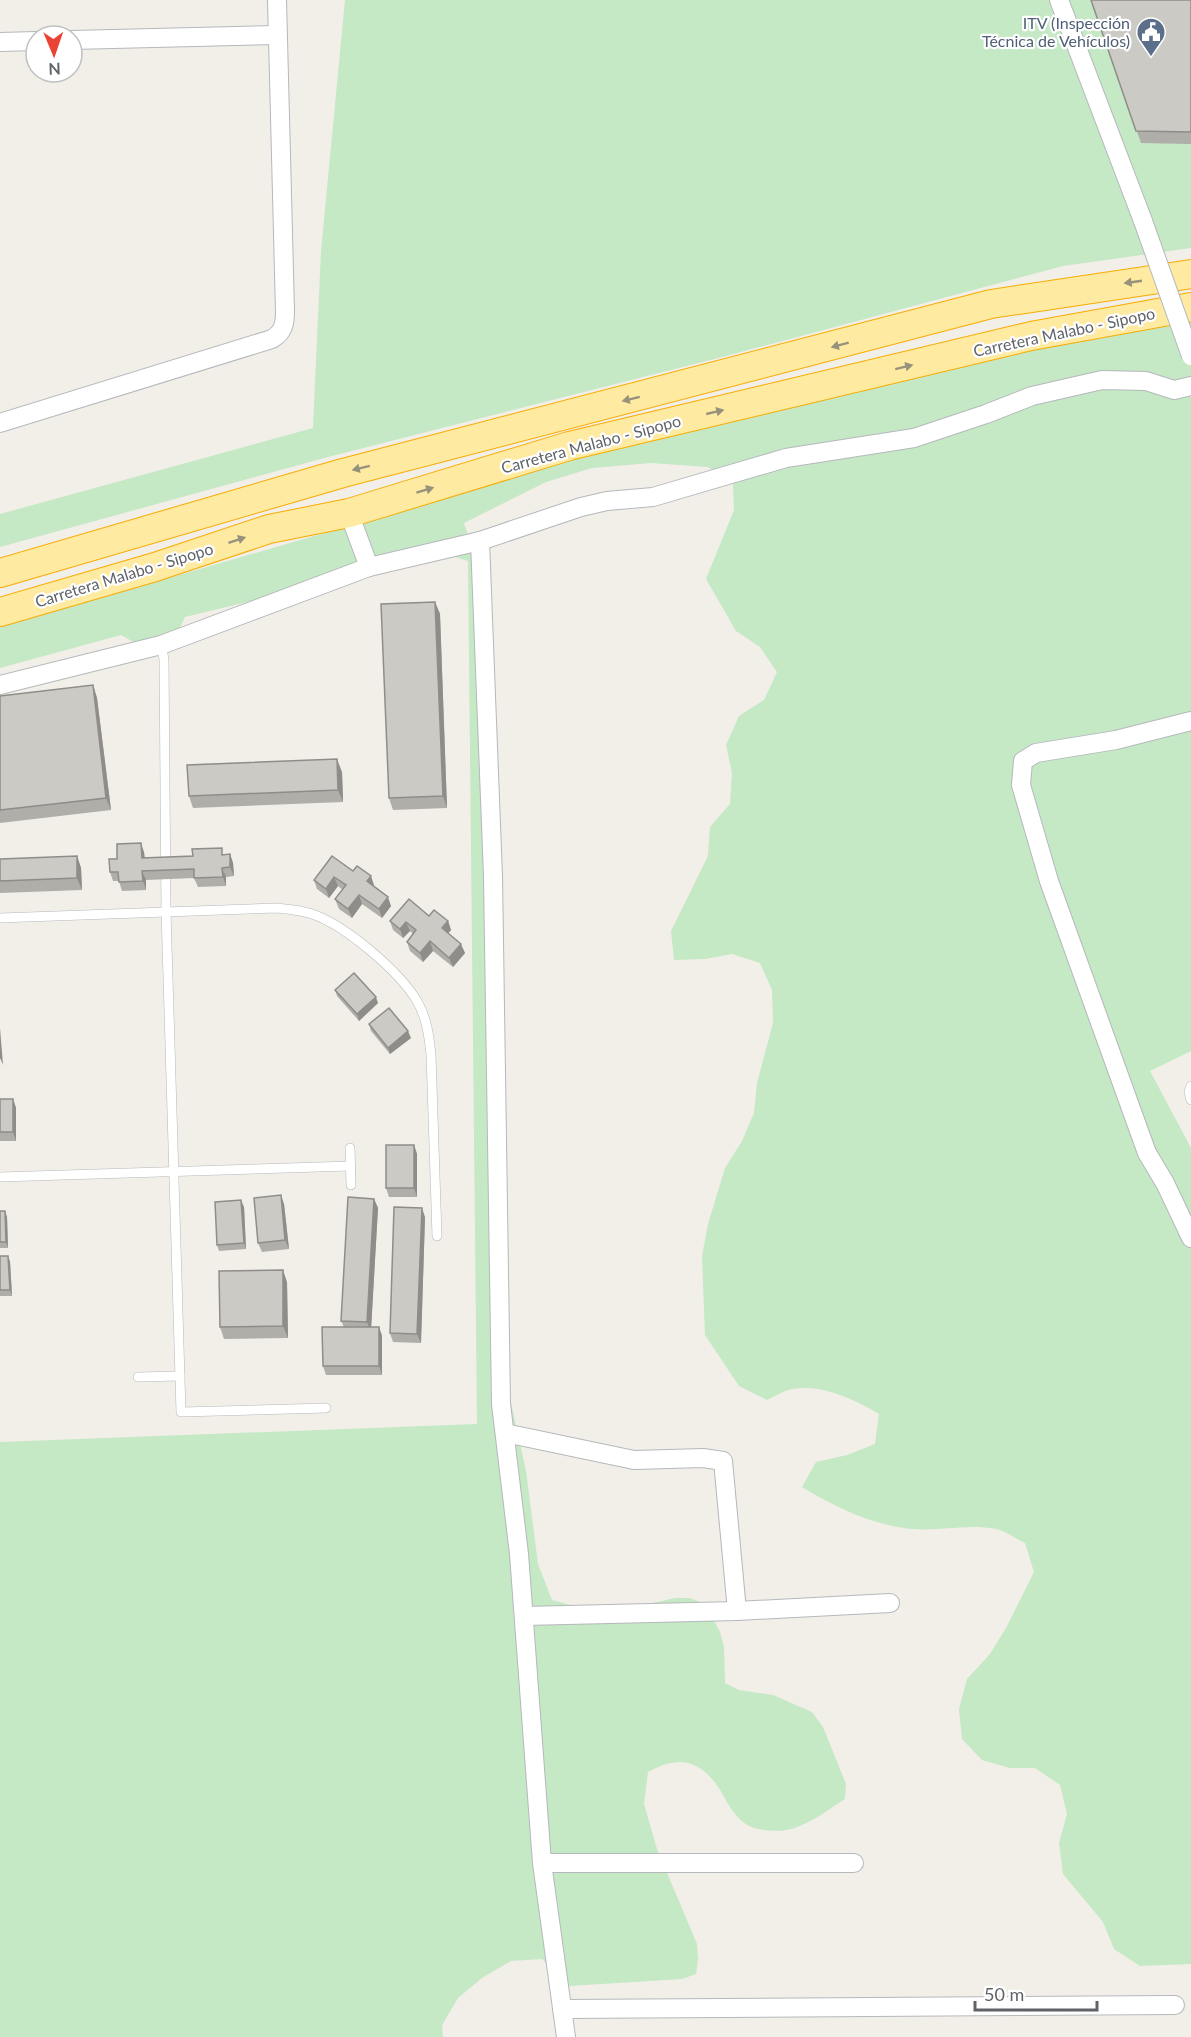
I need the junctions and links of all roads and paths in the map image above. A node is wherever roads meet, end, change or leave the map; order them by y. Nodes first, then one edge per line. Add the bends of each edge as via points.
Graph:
1 (277, 0) edge
2 (1059, 0) edge
3 (277, 35) junction
4 (84, 40) edge
5 (24, 41) edge
6 (0, 42) edge
7 (1191, 274) edge
8 (1191, 308) edge
9 (1191, 356) edge
10 (1191, 386) edge
11 (0, 423) edge
12 (349, 513) junction
13 (480, 541) junction
14 (369, 567) junction
15 (0, 573) edge
16 (0, 612) edge
17 (161, 645) junction
18 (0, 685) edge
19 (1191, 722) edge
20 (166, 911) junction
21 (0, 918) edge
22 (1191, 1086) edge
23 (1191, 1100) edge
24 (350, 1148) dead end
25 (351, 1166) junction
26 (174, 1172) junction
27 (0, 1177) edge
28 (351, 1185) dead end
29 (437, 1236) dead end
30 (1191, 1238) edge
31 (180, 1376) junction
32 (138, 1377) dead end
33 (326, 1408) dead end
34 (505, 1433) junction
35 (890, 1603) dead end
36 (737, 1611) junction
37 (524, 1616) junction
38 (542, 1863) junction
39 (854, 1863) dead end
40 (1175, 2005) dead end
41 (562, 2009) junction
42 (566, 2037) edge

1 - 3 street
2 - 9 street, bridge
3 - 4 street
3 - 11 street via 285,323 281,333
5 - 6 street
7 -> 15 highway, Carretera Malabo - Sipopo via 991,304 343,472
12 -> 8 highway, Carretera Malabo - Sipopo via 569,446 1031,336
10 - 13 street via 1174,390 1124,379 1063,388 914,438 786,458 653,497 582,507
12 - 14 street
16 -> 12 highway, Carretera Malabo - Sipopo via 269,529
13 - 14 street
13 - 34 street via 493,876 501,1404
14 - 17 street
17 - 18 street
17 - 20 lane
19 - 30 street via 1036,753 1023,761 1021,785 1049,881 1147,1153
20 - 21 lane
20 - 26 lane
20 - 29 lane via 276,908 312,914 349,933 404,984 417,1001 429,1036
22 - 23 lane
24 - 25 lane
25 - 26 lane
25 - 28 lane
26 - 27 lane
26 - 31 lane
31 - 32 lane
31 - 33 lane via 182,1412
34 - 36 street via 634,1460 723,1461
34 - 37 street
35 - 36 street
36 - 37 street
37 - 38 street
38 - 39 street
38 - 41 street
40 - 41 street
41 - 42 street

